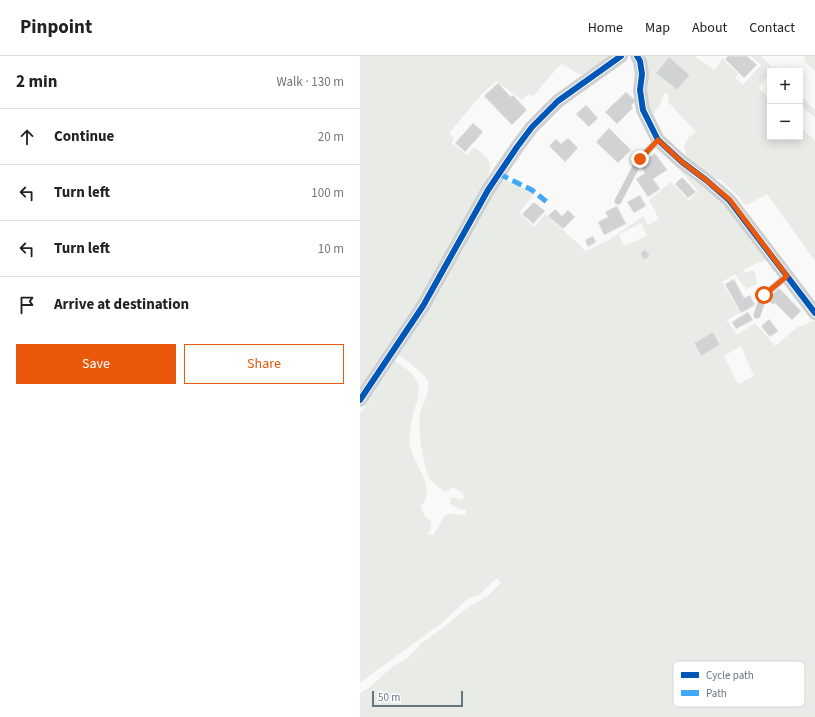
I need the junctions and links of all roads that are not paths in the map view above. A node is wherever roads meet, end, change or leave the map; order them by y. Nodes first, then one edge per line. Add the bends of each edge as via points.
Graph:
1 (621, 56) edge
2 (637, 56) edge
3 (658, 140) junction
4 (618, 201) dead end
5 (787, 276) junction
6 (815, 314) edge
7 (758, 315) dead end
8 (360, 400) edge

1 - 8 street via 558,102 532,127 488,190 423,306
2 - 3 street via 642,74 640,90 643,110
3 - 4 lane via 640,159
3 - 5 street via 730,200
5 - 6 street
5 - 7 lane via 764,295

